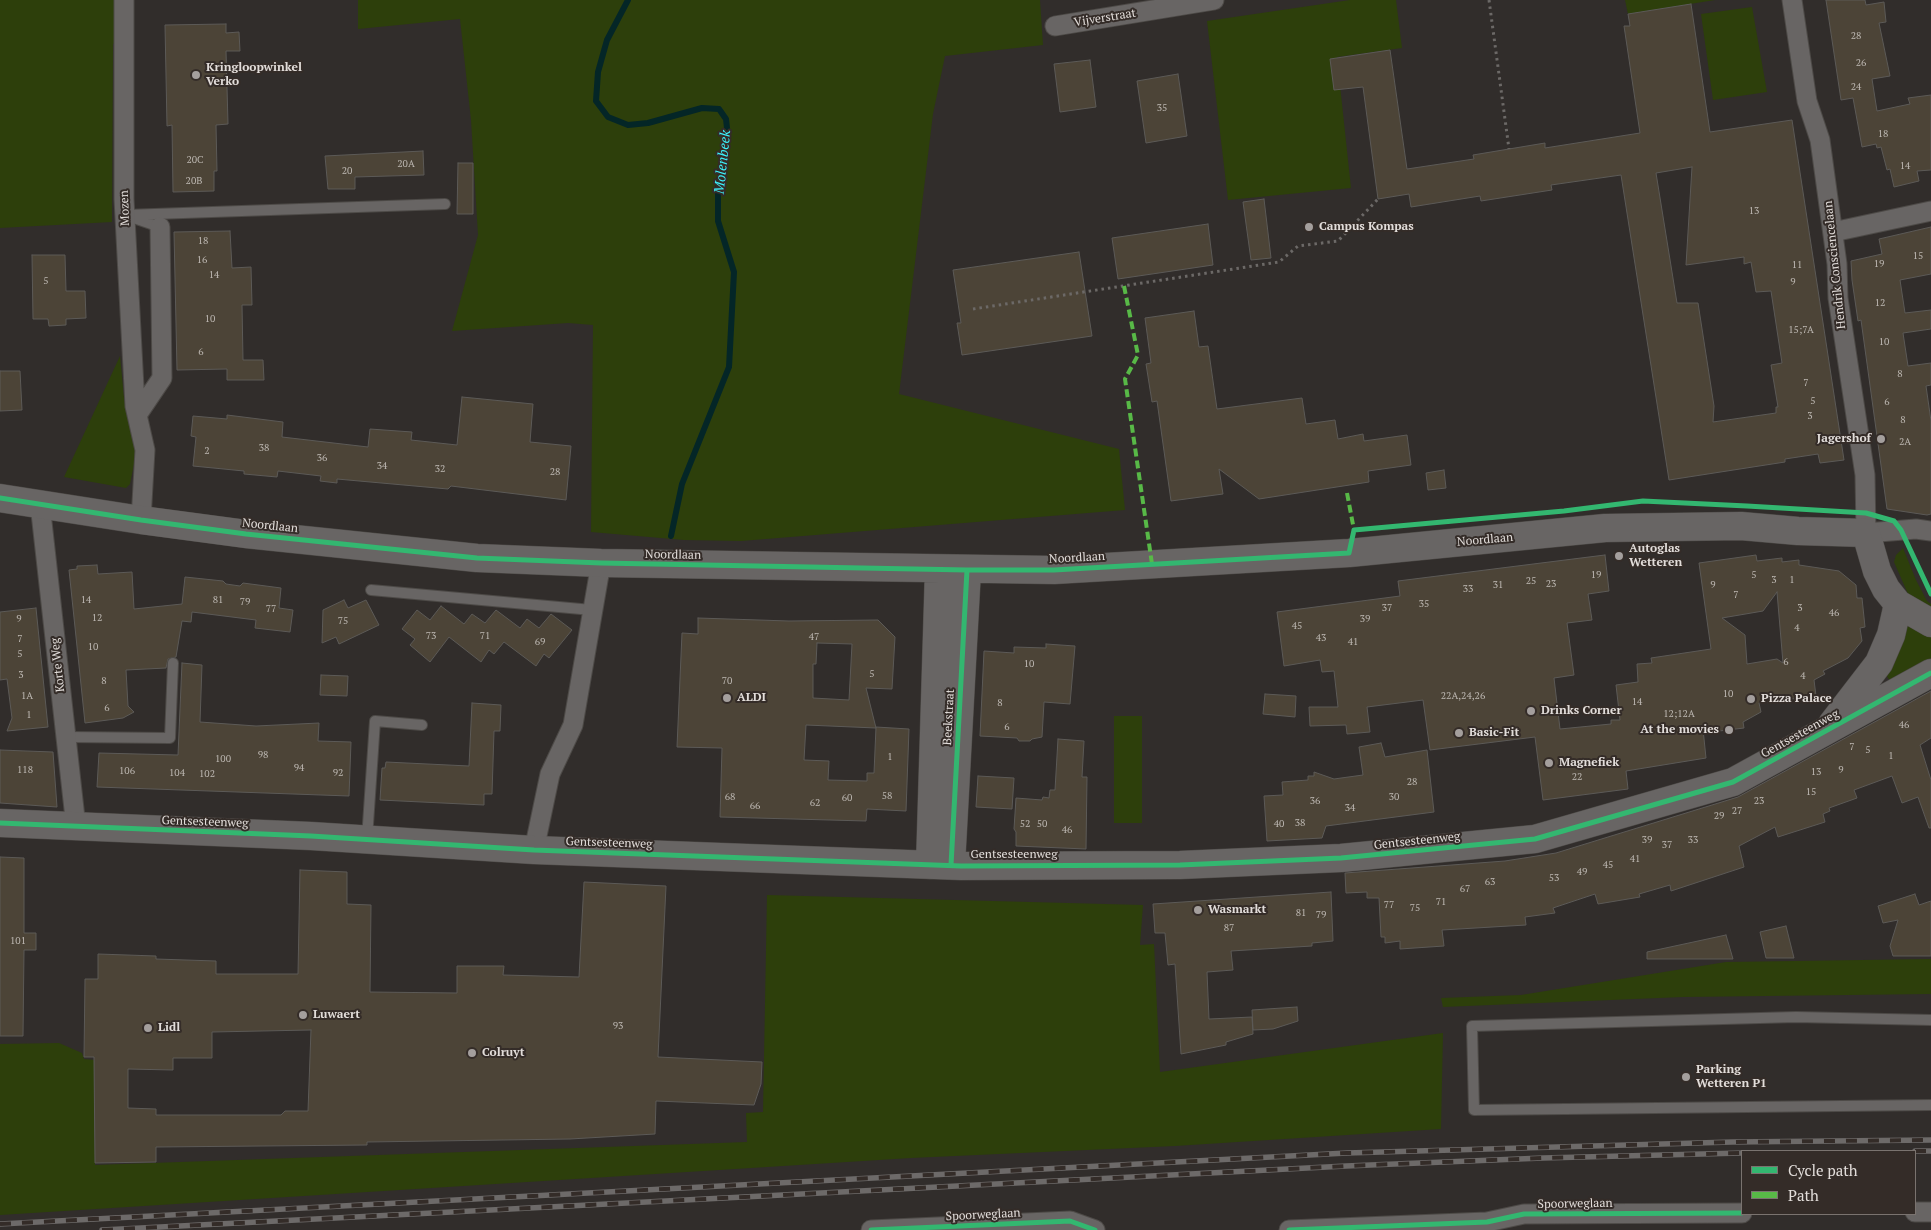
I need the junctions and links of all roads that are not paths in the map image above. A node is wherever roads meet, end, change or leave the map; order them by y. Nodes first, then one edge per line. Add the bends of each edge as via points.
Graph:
1 (124, 0) edge
2 (1214, 0) edge
3 (1792, 0) edge
4 (1055, 26) dead end
5 (445, 204) dead end
6 (1931, 210) edge
7 (125, 214) junction
8 (160, 227) joint
9 (1833, 232) junction
10 (137, 415) junction
11 (0, 498) edge
12 (40, 504) junction
13 (141, 520) junction
14 (1931, 531) edge
15 (1866, 533) junction
16 (601, 563) junction
17 (940, 569) junction
18 (966, 570) junction
19 (371, 590) dead end
20 (1898, 604) junction
21 (592, 610) junction
22 (1931, 623) edge
23 (173, 664) dead end
24 (1931, 673) edge
25 (422, 725) dead end
26 (1825, 732) junction
27 (66, 737) junction
28 (0, 823) edge
29 (76, 827) junction
30 (366, 840) junction
31 (534, 850) junction
32 (940, 865) junction
33 (1931, 1020) edge
34 (1931, 1105) edge
35 (1916, 1212) edge
36 (1931, 1212) edge
37 (1741, 1213) edge
38 (1646, 1222) edge
39 (871, 1230) edge
40 (1095, 1230) edge
41 (1289, 1230) edge

1 - 7 street, Mozen
2 - 4 street, Vijverstraat
3 - 9 street, Hendrik Consciencelaan via 1807,101 1820,140
5 - 7 lane
6 - 9 street
7 - 8 lane
7 - 10 street, Mozen
8 - 10 street via 162,378
9 - 15 street, Hendrik Consciencelaan via 1838,298 1864,475
10 - 13 street, Mozen via 145,450
11 - 12 street, Noordlaan
12 - 13 street, Noordlaan
12 - 27 street, Korte Weg
13 - 16 street, Noordlaan via 477,558
14 - 15 street
15 - 18 street, Noordlaan via 1741,526 1605,528 1349,552 1054,570
15 - 20 street via 1877,572
16 - 17 street, Noordlaan
16 - 21 street
17 - 18 street, Noordlaan
17 - 32 street, Beekstraat
18 - 32 street, Beekstraat
19 - 21 lane
20 - 22 street
20 - 26 street, Gentsesteenweg via 1891,635 1879,663
21 - 31 street via 574,725 550,774
23 - 27 lane via 170,738
24 - 26 street, Gentsesteenweg
25 - 30 lane via 374,721
26 - 32 street, Gentsesteenweg via 1733,782 1535,840 1341,858 1180,864
27 - 29 street, Korte Weg
28 - 29 street, Gentsesteenweg
29 - 30 street, Gentsesteenweg
30 - 31 street, Gentsesteenweg
31 - 32 street, Gentsesteenweg
33 - 34 lane via 1796,1017 1472,1026 1474,1110
35 - 36 street
37 - 38 street, Spoorweglaan
38 - 41 street, Spoorweglaan via 1524,1214 1487,1222
39 - 40 street, Spoorweglaan via 1070,1221

